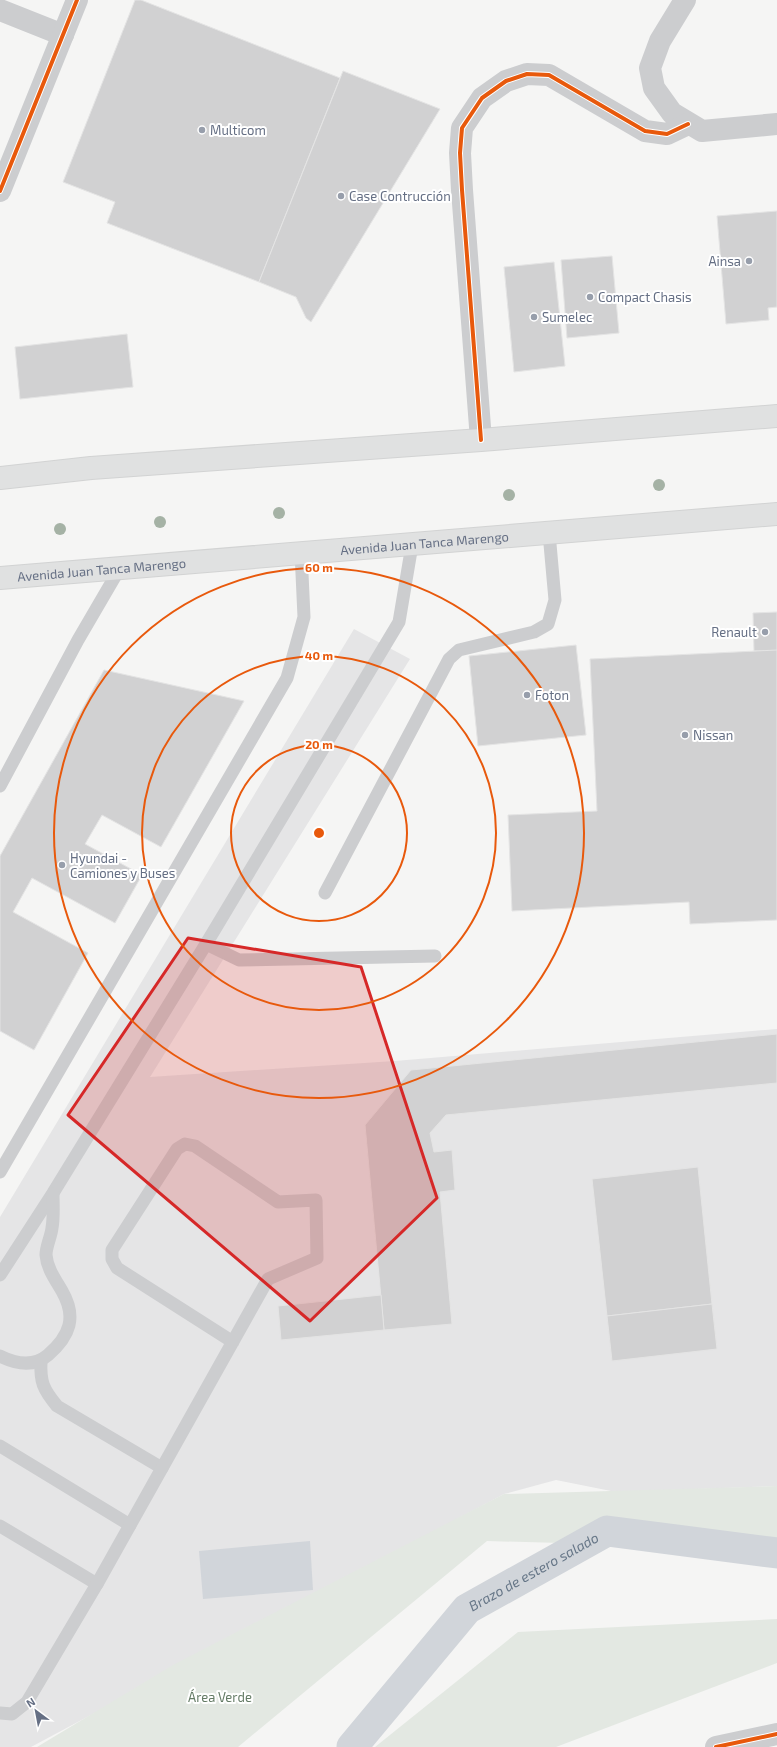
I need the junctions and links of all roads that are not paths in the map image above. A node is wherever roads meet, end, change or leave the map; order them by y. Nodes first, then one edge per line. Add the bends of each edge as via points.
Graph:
1 (77, 0) edge
2 (685, 0) edge
3 (0, 10) edge
4 (63, 35) junction
5 (688, 124) junction
6 (777, 124) edge
7 (0, 191) edge
8 (777, 416) edge
9 (481, 440) junction
10 (0, 478) edge
11 (777, 514) edge
12 (549, 533) junction
13 (412, 545) junction
14 (301, 552) junction
15 (120, 568) junction
16 (0, 578) edge
17 (0, 786) edge
18 (325, 894) dead end
19 (206, 944) junction
20 (435, 956) dead end
21 (0, 1172) edge
22 (53, 1193) junction
23 (3, 1262) edge
24 (0, 1275) edge
25 (234, 1342) junction
26 (0, 1356) edge
27 (41, 1361) junction
28 (0, 1446) edge
29 (162, 1468) junction
30 (130, 1525) junction
31 (0, 1526) edge
32 (97, 1584) junction
33 (0, 1713) edge
34 (777, 1734) edge
35 (716, 1747) edge

1 - 4 street
2 - 5 street via 660,41 650,68 654,88 672,113
3 - 4 street
4 - 7 street
5 - 6 street via 702,131
5 - 9 street via 667,134 644,131 549,75 527,74 506,81 482,98 462,128 462,190
8 - 9 main road
9 - 10 main road via 91,468
11 - 12 main road, Avenida Juan Tanca Marengo
12 - 13 main road, Avenida Juan Tanca Marengo
12 - 18 lane via 555,600 548,624 534,632 459,650 449,659
13 - 14 main road, Avenida Juan Tanca Marengo
13 - 19 lane via 399,622
14 - 15 main road, Avenida Juan Tanca Marengo
14 - 21 lane via 304,617 287,678
15 - 16 main road, Avenida Juan Tanca Marengo
15 - 17 lane via 78,640
19 - 20 lane via 239,960
19 - 22 lane
22 - 23 lane
22 - 27 lane via 52,1228 46,1253 48,1267 63,1293 69,1311 70,1328 60,1345
23 - 24 lane
25 - 25 lane via 268,1279 317,1258 316,1200 278,1202 195,1146 185,1144 177,1149 143,1200 112,1250 112,1259 117,1268
25 - 29 lane
26 - 27 lane via 26,1363
27 - 29 lane via 40,1376 44,1391 57,1406
28 - 30 lane
29 - 30 lane
30 - 32 lane
31 - 32 lane
32 - 33 lane via 27,1702 12,1714
34 - 35 street

